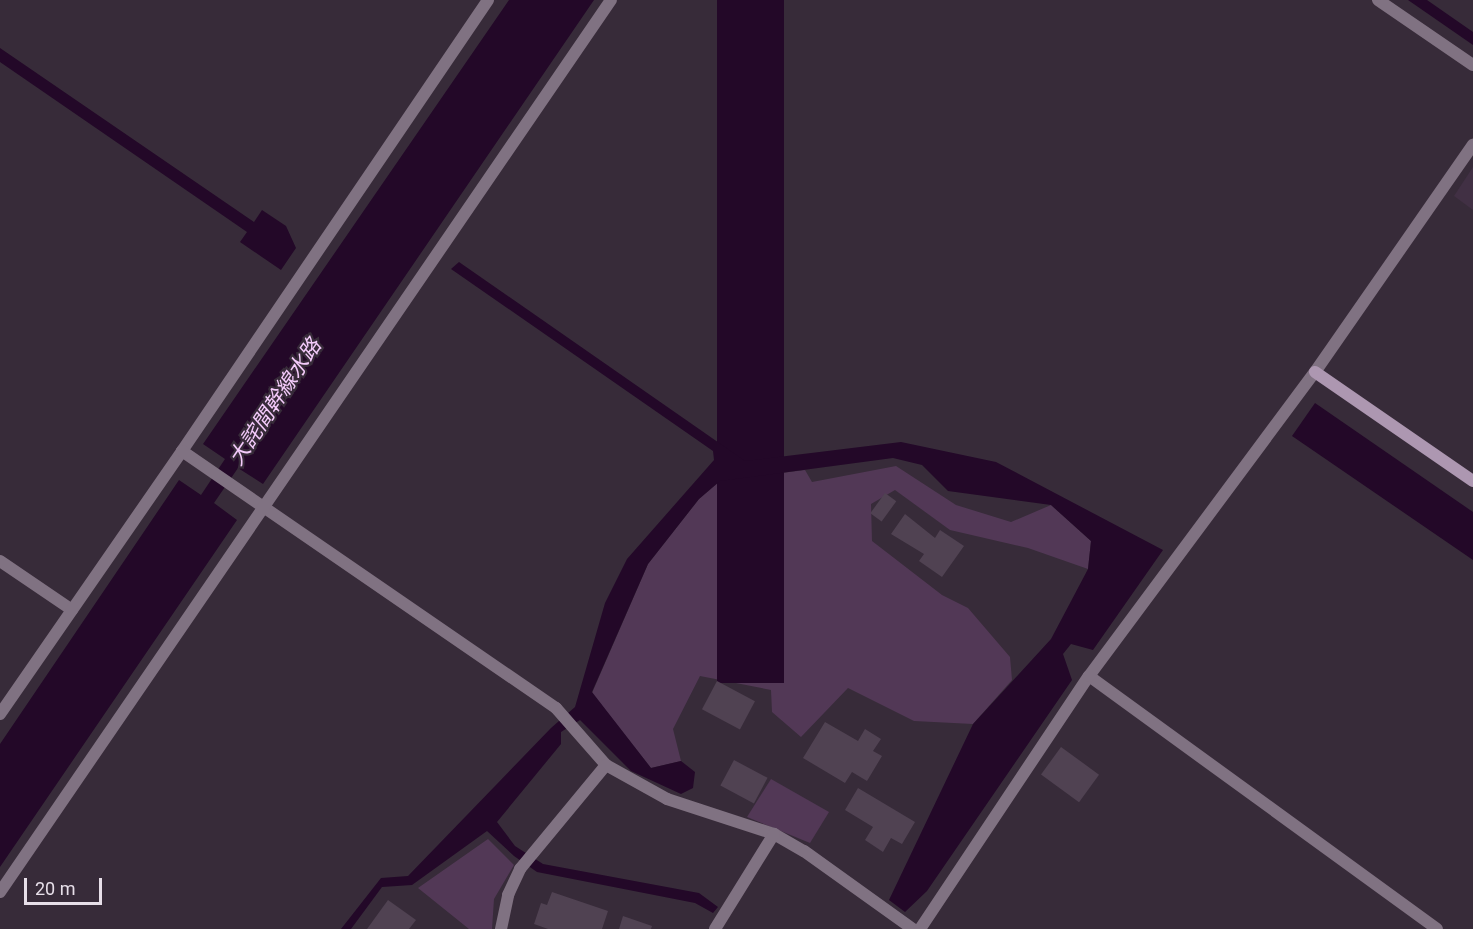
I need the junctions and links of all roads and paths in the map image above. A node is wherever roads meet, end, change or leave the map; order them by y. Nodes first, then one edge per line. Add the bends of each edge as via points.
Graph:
1 (488, 0) edge
2 (611, 0) edge
3 (1378, 0) edge
4 (1473, 65) edge
5 (1473, 145) edge
6 (1315, 372) junction
7 (182, 452) junction
8 (1473, 481) edge
9 (262, 507) junction
10 (0, 561) edge
11 (72, 610) junction
12 (1089, 676) junction
13 (0, 714) edge
14 (606, 765) junction
15 (774, 834) junction
16 (0, 892) edge
17 (501, 929) edge
18 (715, 929) edge
19 (913, 929) edge
20 (920, 929) edge
21 (1437, 929) edge

1 - 7 street
2 - 9 street
3 - 4 street
5 - 6 street
6 - 8 street
6 - 12 street
7 - 9 street
7 - 11 street
9 - 14 street via 556,708
9 - 16 street
10 - 11 street
11 - 13 street
12 - 20 street
12 - 21 street
14 - 15 street via 667,799
14 - 17 street via 520,869 508,895
15 - 18 street
15 - 19 street

